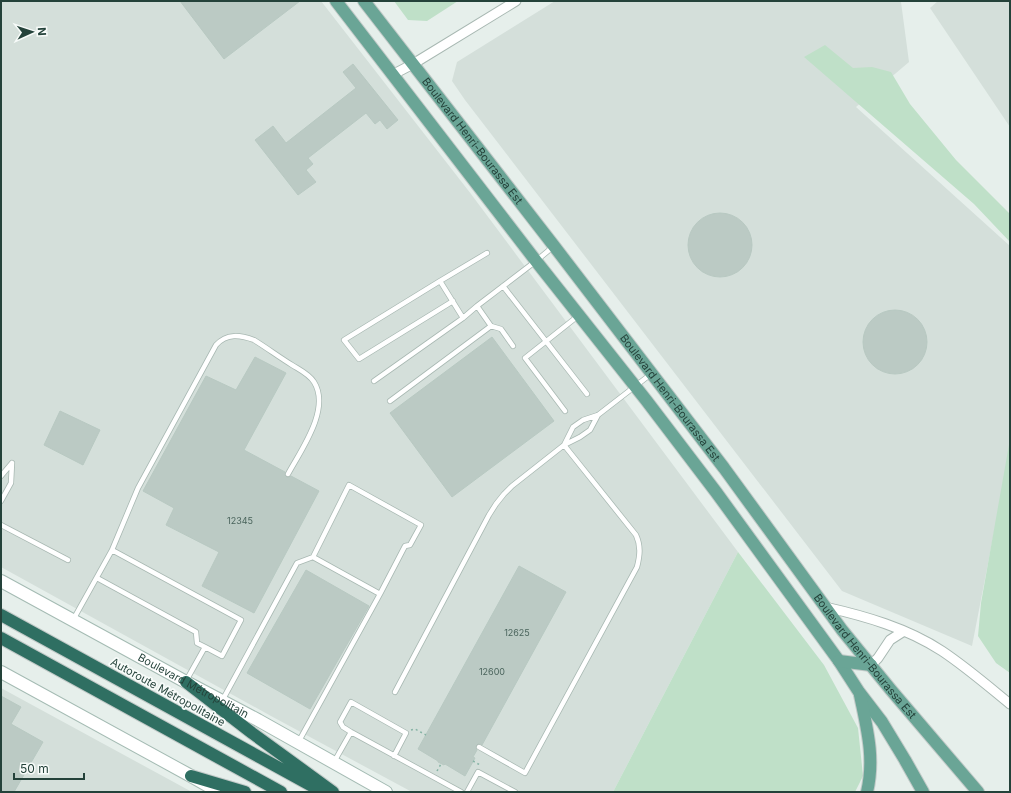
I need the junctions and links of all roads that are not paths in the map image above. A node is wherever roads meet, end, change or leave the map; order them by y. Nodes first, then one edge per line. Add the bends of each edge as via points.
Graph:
1 (336, 1) edge
2 (364, 1) edge
3 (516, 1) edge
4 (413, 64) junction
5 (392, 74) junction
6 (554, 246) junction
7 (487, 253) dead end
8 (536, 261) junction
9 (440, 281) junction
10 (503, 286) junction
11 (453, 301) junction
12 (477, 306) junction
13 (579, 316) junction
14 (463, 318) junction
15 (491, 326) junction
16 (546, 342) junction
17 (513, 346) dead end
18 (651, 374) junction
19 (374, 381) dead end
20 (635, 386) junction
21 (587, 394) dead end
22 (390, 401) dead end
23 (565, 411) dead end
24 (598, 415) junction
25 (564, 445) junction
26 (288, 474) dead end
27 (1, 476) edge
28 (1, 501) edge
29 (1, 525) edge
30 (112, 550) junction
31 (313, 557) junction
32 (68, 560) dead end
33 (97, 578) junction
34 (1, 581) edge
35 (380, 594) junction
36 (825, 607) junction
37 (1, 615) edge
38 (73, 621) junction
39 (904, 631) junction
40 (1, 638) edge
41 (204, 647) junction
42 (839, 662) junction
43 (871, 665) junction
44 (1, 672) edge
45 (186, 682) junction
46 (395, 692) dead end
47 (859, 692) junction
48 (222, 701) junction
49 (1010, 704) edge
50 (351, 732) junction
51 (298, 743) junction
52 (479, 748) dead end
53 (394, 756) junction
54 (333, 763) junction
55 (191, 776) junction
56 (218, 792) edge
57 (245, 792) edge
58 (281, 792) edge
59 (323, 792) edge
60 (333, 792) edge
61 (386, 792) edge
62 (461, 792) edge
63 (467, 792) edge
64 (515, 792) edge
65 (867, 792) edge
66 (923, 792) edge
67 (978, 792) edge

1 - 5 main road, Boulevard Henri-Bourassa Est
2 - 4 main road, Boulevard Henri-Bourassa Est
3 - 4 street
4 - 5 street
4 - 6 main road, Boulevard Henri-Bourassa Est
5 - 8 main road, Boulevard Henri-Bourassa Est
6 - 8 lane
6 - 18 main road, Boulevard Henri-Bourassa Est
7 - 9 lane
8 - 10 lane
8 - 13 main road, Boulevard Henri-Bourassa Est
9 - 11 lane
9 - 11 lane via 344,340 358,359
10 - 12 lane
10 - 16 lane
11 - 14 lane
12 - 14 lane
12 - 15 lane
13 - 16 lane
13 - 20 main road, Boulevard Henri-Bourassa Est
14 - 19 lane
15 - 17 lane via 501,329
15 - 22 lane
16 - 21 lane
16 - 23 lane via 525,358
18 - 20 lane
18 - 36 main road, Boulevard Henri-Bourassa Est via 724,468
20 - 24 lane
20 - 42 main road, Boulevard Henri-Bourassa Est via 721,498
24 - 25 lane via 590,430
24 - 25 lane via 573,427
25 - 46 lane via 512,486 496,504
25 - 52 lane via 636,535 640,546 640,558 525,772
26 - 30 lane via 317,418 319,401 314,382 310,376 254,340 242,337 224,338 216,345 138,488
27 - 28 lane via 12,463 11,483
29 - 32 lane
30 - 33 lane
30 - 41 lane via 241,620 222,656
31 - 35 lane
31 - 35 lane via 349,485 421,525 410,544 404,546
31 - 48 lane via 297,563
33 - 38 lane
33 - 41 lane via 196,632 197,643
34 - 38 main road, Boulevard Métropolitain
35 - 51 lane
36 - 39 street via 888,624
36 - 43 main road, Boulevard Henri-Bourassa Est
37 - 59 highway, Autoroute Métropolitaine
38 - 45 main road, Boulevard Métropolitain
39 - 43 street via 890,640
39 - 49 street via 942,651
40 - 58 highway
41 - 45 lane
42 - 43 main road
42 - 47 main road, Boulevard Henri-Bourassa Est
43 - 67 main road, Boulevard Henri-Bourassa Est
44 - 55 main road
45 - 48 main road, Boulevard Métropolitain
45 - 60 highway
47 - 65 main road via 870,752 871,772
47 - 66 main road, Boulevard Henri-Bourassa Est via 882,722
48 - 51 main road, Boulevard Métropolitain
50 - 53 lane
50 - 53 lane via 340,722 351,702 406,733
50 - 54 lane
51 - 54 main road, Boulevard Métropolitain
53 - 62 lane
54 - 61 main road, Boulevard Métropolitain
55 - 56 main road
55 - 57 highway
63 - 64 lane via 478,772

